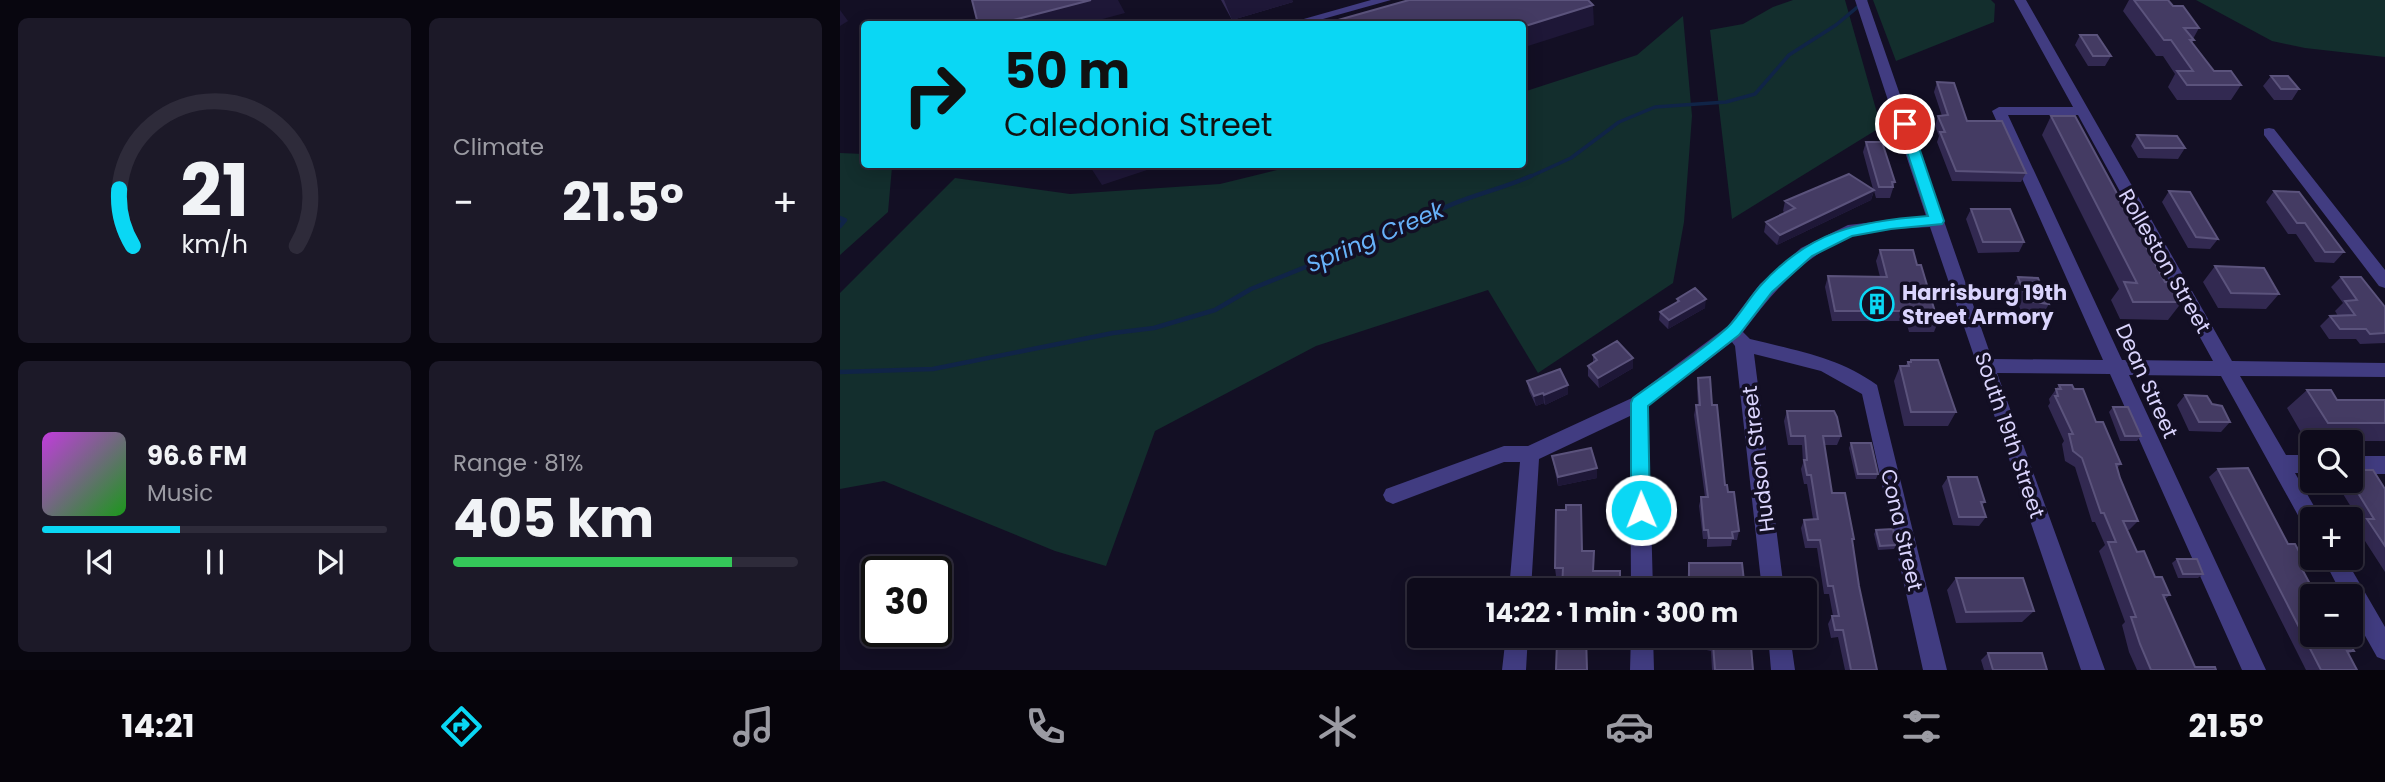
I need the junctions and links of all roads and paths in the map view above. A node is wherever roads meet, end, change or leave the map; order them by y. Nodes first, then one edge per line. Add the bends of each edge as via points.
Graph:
1 (1385, 0) edge
2 (1861, 0) edge
3 (2020, 0) edge
4 (1304, 21) edge
5 (2080, 111) junction
6 (2269, 132) dead end
7 (1937, 221) junction
8 (2385, 282) edge
9 (1739, 338) junction
10 (1985, 366) junction
11 (2115, 368) junction
12 (2226, 369) junction
13 (2385, 370) edge
14 (1639, 403) junction
15 (1530, 454) junction
16 (2279, 464) junction
17 (2300, 464) edge
18 (2363, 464) edge
19 (2385, 465) edge
20 (1393, 495) dead end
21 (2304, 507) edge
22 (2340, 570) edge
23 (1521, 578) edge
24 (1642, 578) edge
25 (1771, 578) edge
26 (1516, 648) edge
27 (1642, 648) edge
28 (1780, 648) edge
29 (2385, 649) edge
30 (1514, 670) edge
31 (1642, 670) edge
32 (1783, 670) edge
33 (1935, 670) edge
34 (2093, 670) edge
35 (2254, 670) edge

1 - 4 street
2 - 7 street, South 19th Street
3 - 5 street, Rolleston Street
5 - 11 street, Dean Street via 1999,111
5 - 12 street, Rolleston Street
6 - 8 street
7 - 9 street via 1848,231 1807,252 1766,288
7 - 10 street, South 19th Street
9 - 14 street
9 - 25 street, Hudson Street
9 - 33 street, Cona Street via 1840,371 1870,390
10 - 11 street
10 - 34 street, South 19th Street
11 - 12 street
11 - 35 street, Dean Street
12 - 13 street
12 - 16 street, Rolleston Street
14 - 15 street
14 - 24 street
15 - 20 street via 1504,454
15 - 23 street
16 - 17 street
16 - 21 street, Rolleston Street
18 - 19 street
22 - 29 street
26 - 30 street
27 - 31 street
28 - 32 street

